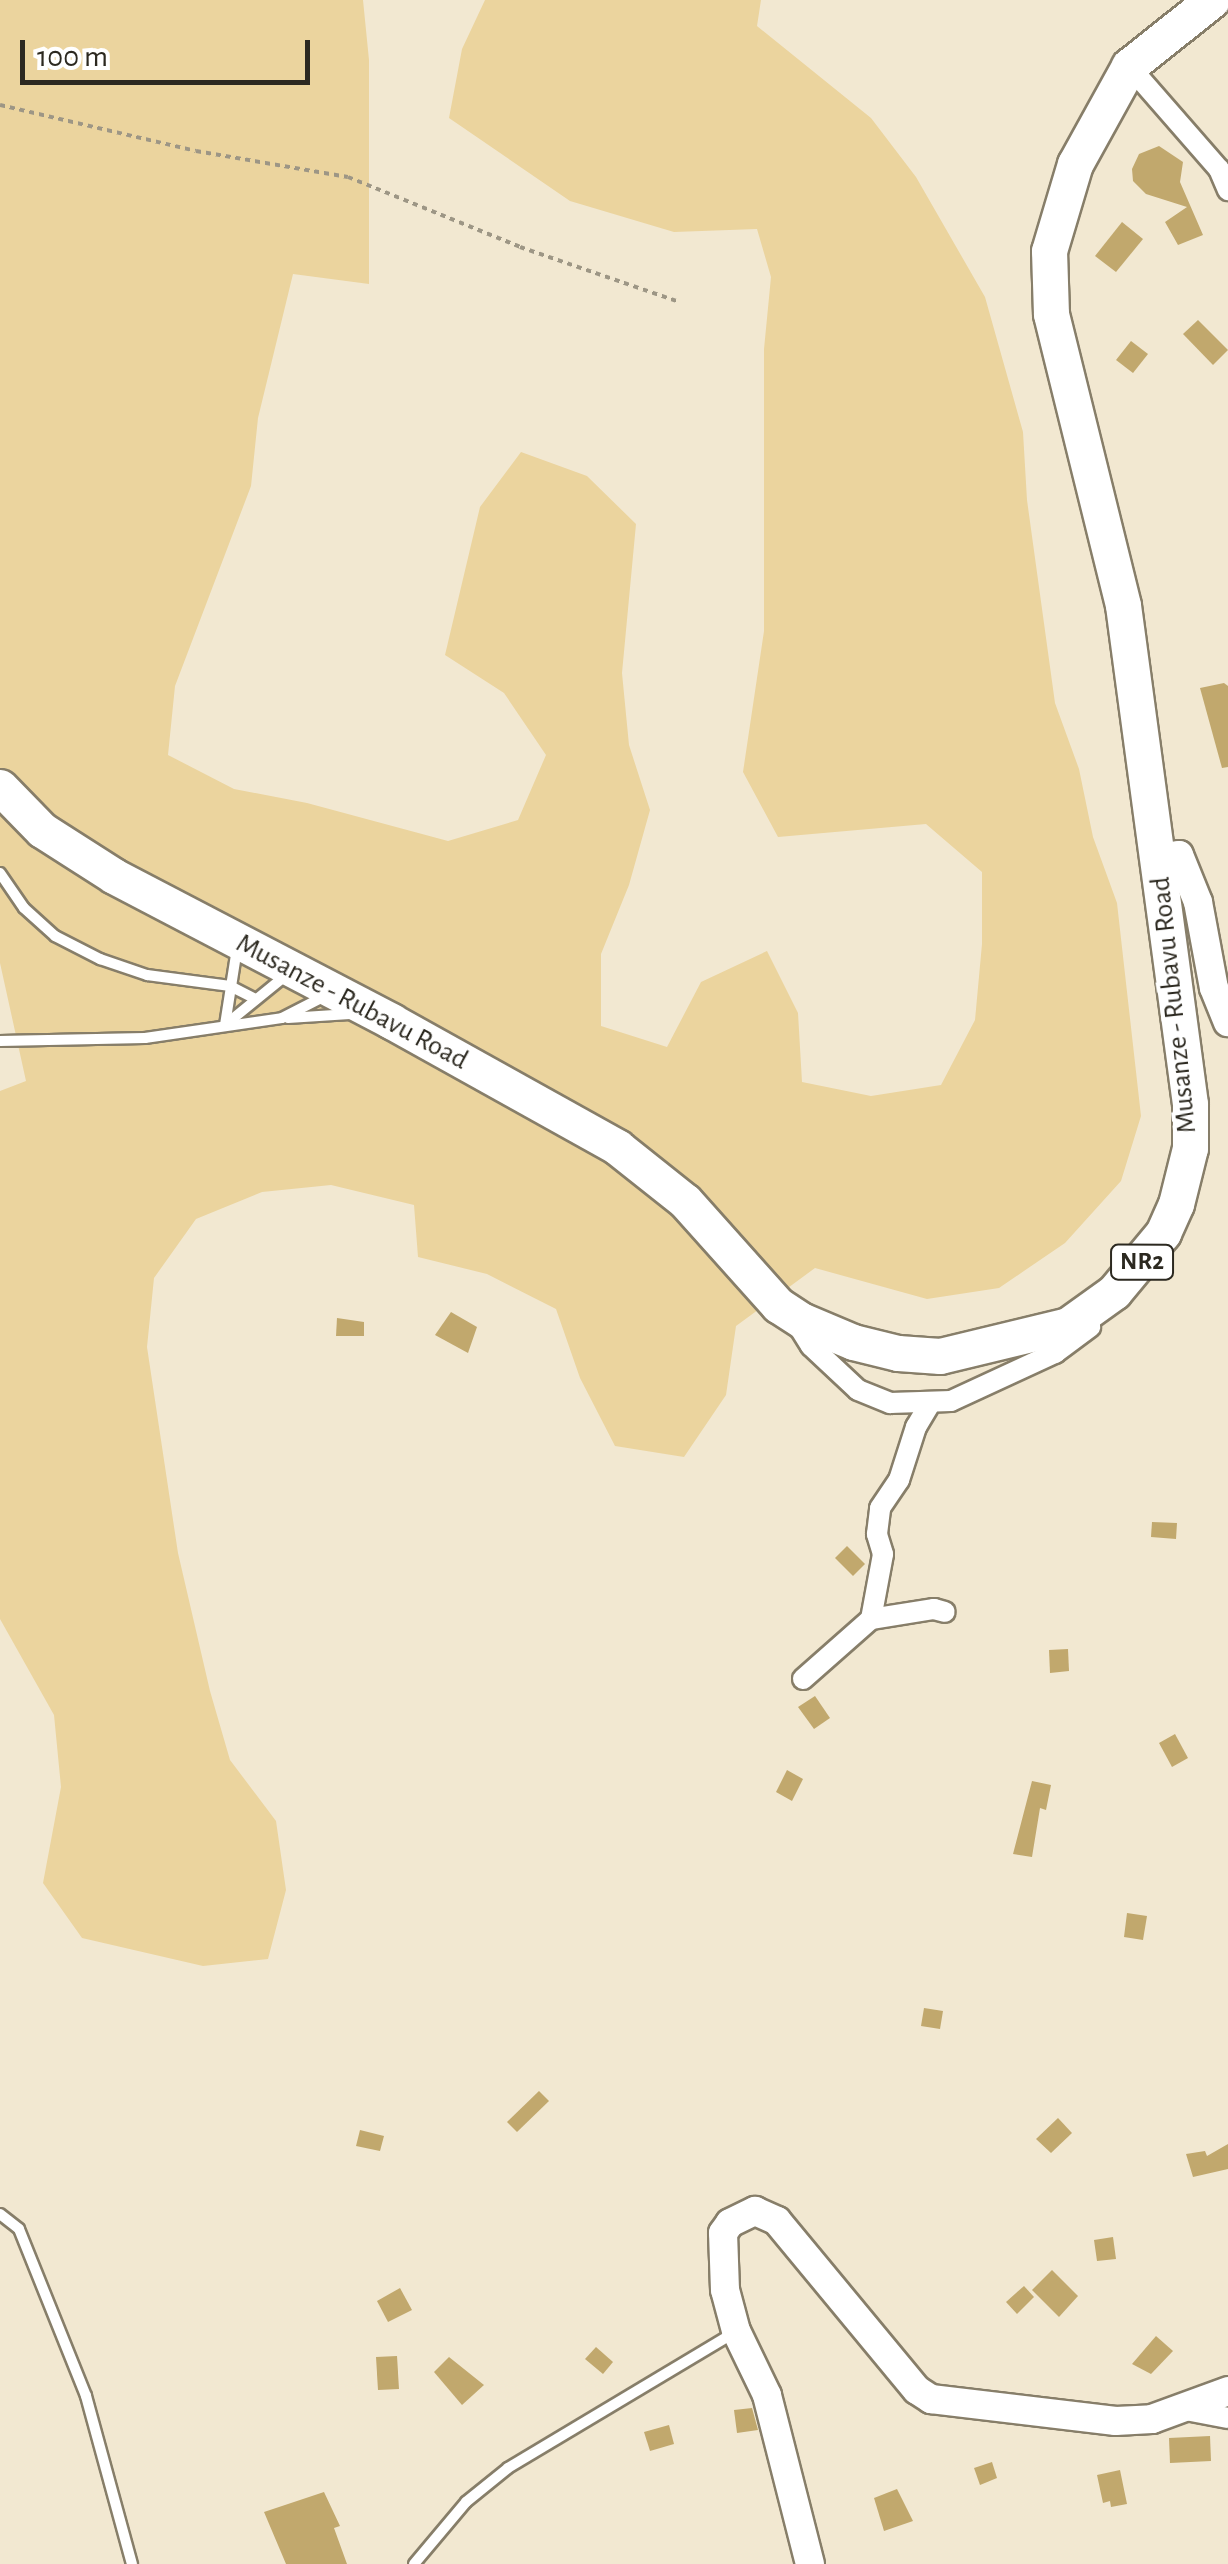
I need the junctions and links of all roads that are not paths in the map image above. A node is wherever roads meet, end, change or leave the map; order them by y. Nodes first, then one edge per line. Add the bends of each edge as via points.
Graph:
1 (1212, 0) edge
2 (1129, 66) junction
3 (1228, 190) edge
4 (0, 787) edge
5 (1157, 856) junction
6 (0, 873) edge
7 (239, 942) junction
8 (293, 970) junction
9 (230, 986) junction
10 (334, 991) junction
11 (256, 999) junction
12 (282, 1018) junction
13 (391, 1021) junction
14 (1228, 1022) edge
15 (224, 1026) junction
16 (0, 1042) edge
17 (1163, 1233) junction
18 (790, 1312) junction
19 (931, 1402) junction
20 (945, 1612) dead end
21 (871, 1619) junction
22 (803, 1679) dead end
23 (0, 2214) edge
24 (736, 2332) junction
25 (1228, 2391) edge
26 (1181, 2410) junction
27 (1228, 2418) edge
28 (132, 2564) edge
29 (414, 2564) edge
30 (810, 2564) edge

1 - 2 highway, Musanze - Rubavu Road / NR2
2 - 3 street via 1219,170
2 - 5 highway, Musanze - Rubavu Road / NR2 via 1062,198 1049,251 1051,314 1123,605
4 - 7 highway, Musanze - Rubavu Road / NR2 via 42,830
5 - 14 main road via 1179,855
5 - 17 highway, Musanze - Rubavu Road / NR2 via 1190,1104 1190,1148
6 - 9 lane via 55,936 100,959 147,975
7 - 8 highway, Musanze - Rubavu Road / NR2
7 - 9 lane
8 - 10 highway, Musanze - Rubavu Road / NR2
8 - 11 lane
9 - 11 lane
9 - 15 lane
10 - 12 lane
10 - 13 highway, Musanze - Rubavu Road / NR2
11 - 15 lane
12 - 13 lane via 348,1014
12 - 15 lane
13 - 18 highway, Musanze - Rubavu Road / NR2 via 618,1147 685,1201
15 - 16 lane via 146,1038
17 - 18 highway, Musanze - Rubavu Road / NR2 via 1114,1292 1068,1325 974,1350 898,1354 853,1342
17 - 19 street via 1108,1314 1055,1353 951,1401
18 - 19 street via 811,1346 858,1390 890,1403
19 - 21 street via 880,1508 883,1554
20 - 21 street
21 - 22 street
23 - 28 lane via 19,2229 86,2396
24 - 26 main road via 724,2290 723,2233 730,2223 760,2212 776,2221 931,2400 1116,2421
24 - 29 lane via 508,2468 466,2502
24 - 30 main road via 767,2395
25 - 26 main road
26 - 27 street

